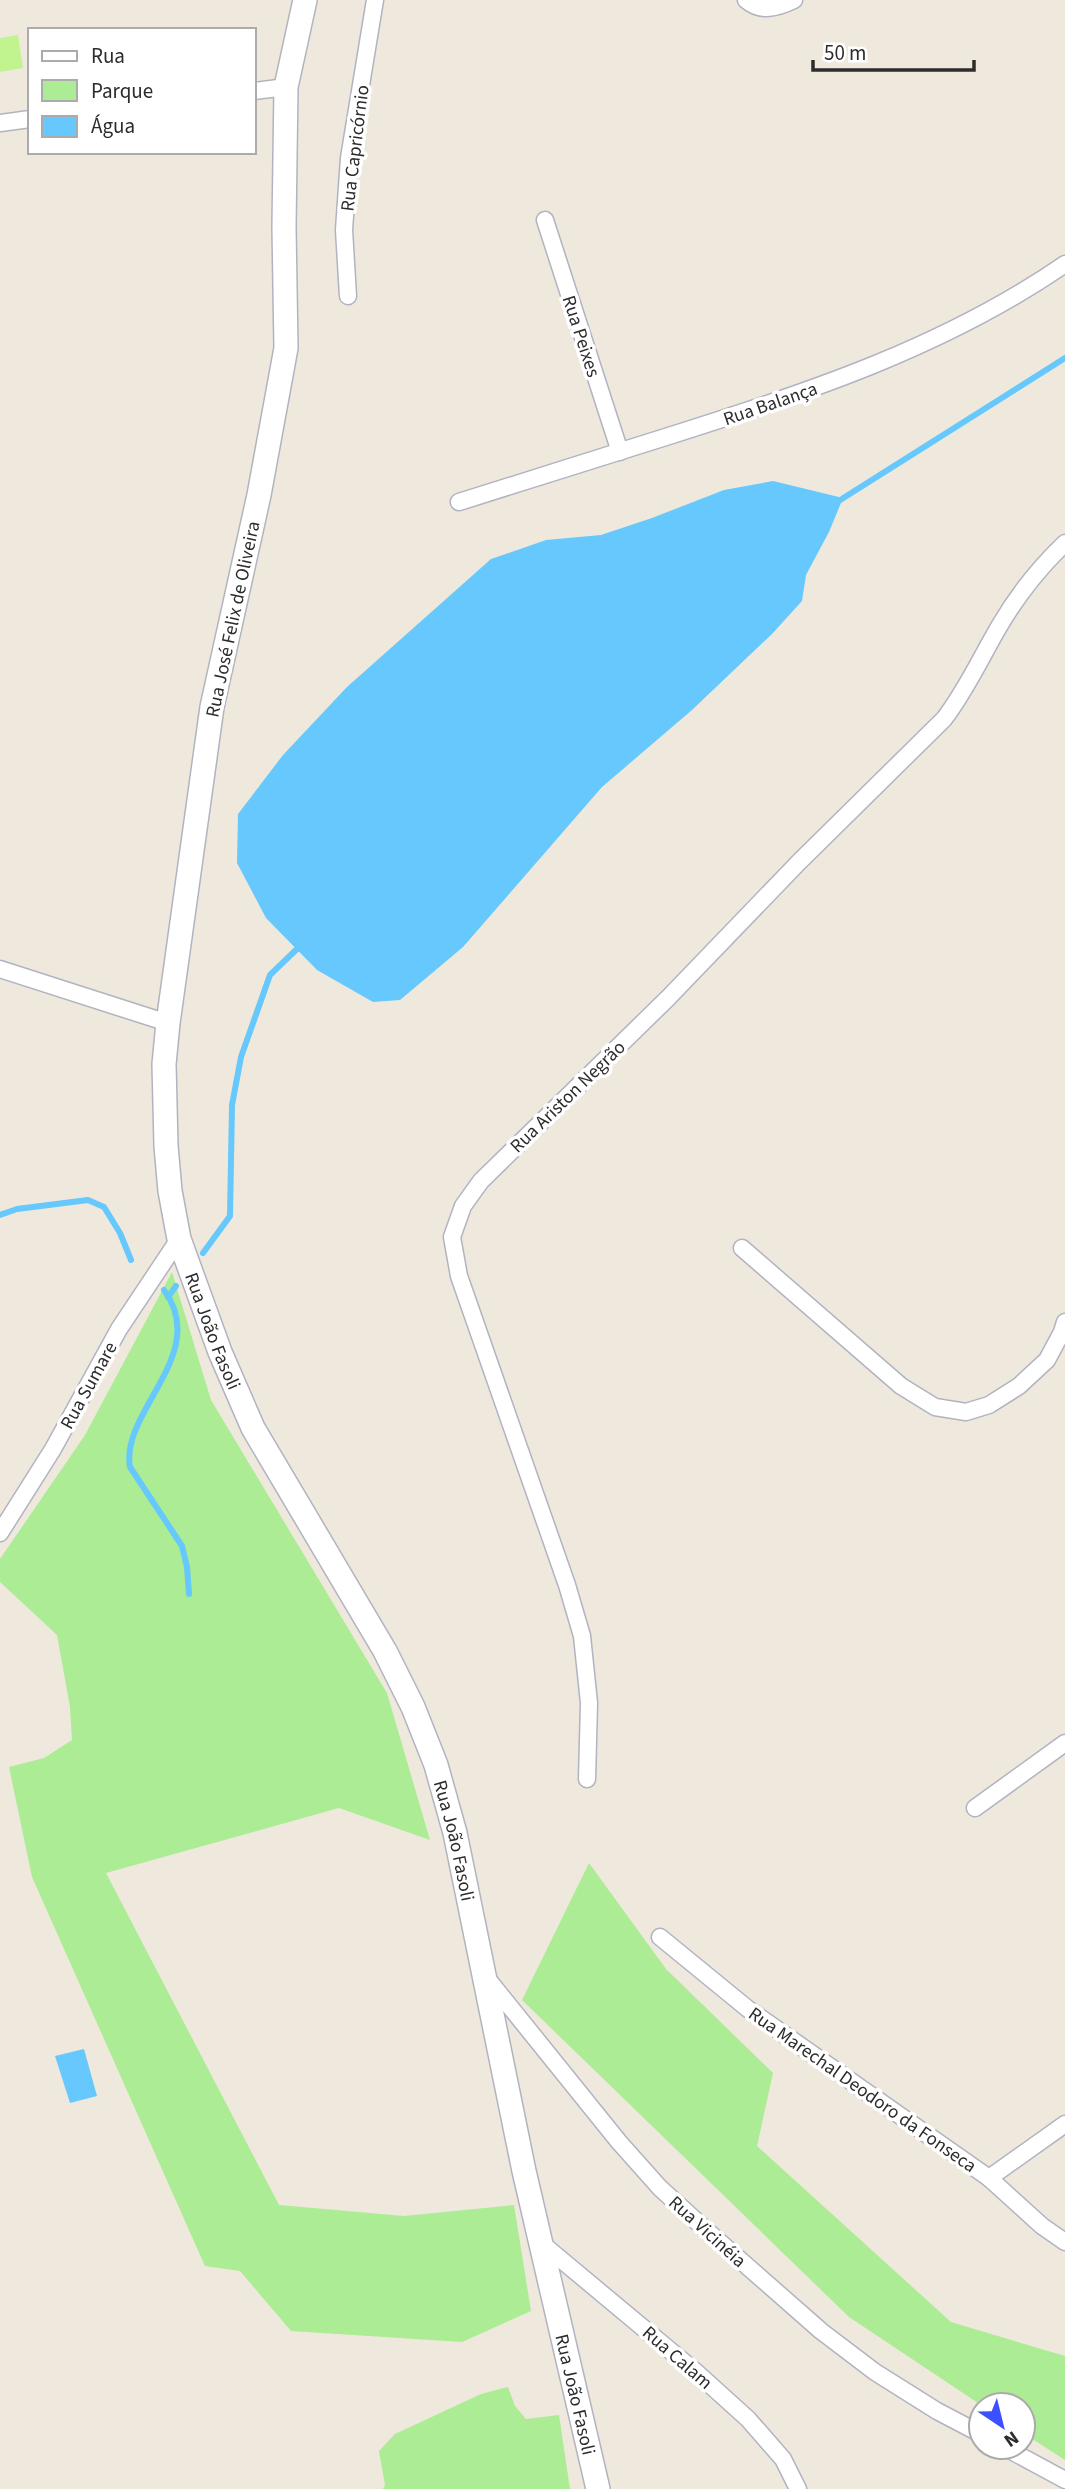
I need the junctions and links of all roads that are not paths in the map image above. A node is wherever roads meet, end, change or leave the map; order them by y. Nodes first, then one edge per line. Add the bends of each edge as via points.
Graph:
1 (305, 0) edge
2 (375, 0) edge
3 (746, 0) edge
4 (794, 0) edge
5 (286, 88) junction
6 (256, 92) edge
7 (28, 119) edge
8 (0, 123) edge
9 (545, 220) dead end
10 (1065, 264) edge
11 (348, 296) dead end
12 (620, 452) junction
13 (458, 502) dead end
14 (1065, 543) edge
15 (0, 969) edge
16 (168, 1024) junction
17 (178, 1238) junction
18 (742, 1248) dead end
19 (1065, 1322) edge
20 (0, 1534) edge
21 (1065, 1743) edge
22 (587, 1779) dead end
23 (975, 1808) dead end
24 (660, 1937) dead end
25 (484, 1974) junction
26 (1065, 2124) edge
27 (989, 2178) junction
28 (540, 2242) junction
29 (1065, 2242) edge
30 (967, 2427) edge
31 (1030, 2461) edge
32 (1065, 2480) edge
33 (598, 2489) edge
34 (798, 2489) edge

1 - 5 main road, Rua José Felix de Oliveira
2 - 11 street, Rua Capricórnio via 349,158 344,230
3 - 4 street via 770,9
5 - 6 street
5 - 16 main road, Rua José Felix de Oliveira via 286,348 212,707
7 - 8 street
9 - 12 street, Rua Peixes
10 - 12 street, Rua Balança via 986,313 901,354 779,401
12 - 13 street, Rua Balança
14 - 22 street, Rua Ariston Negrão via 1001,623 963,694 944,719 481,1181 463,1206 452,1237 459,1276 582,1636 589,1703
15 - 16 street
16 - 17 main road, Rua José Felix de Oliveira via 166,1146
17 - 20 street, Rua Sumare via 119,1329
17 - 25 main road, Rua João Fasoli via 253,1428 412,1707 436,1765 455,1833
18 - 19 street via 901,1386 935,1407 966,1412 1019,1387 1047,1360
21 - 23 street
24 - 27 street, Rua Marechal Deodoro da Fonseca via 748,2009
25 - 28 main road, Rua João Fasoli
25 - 30 street, Rua Vicinéia via 660,2188 821,2331 874,2372
26 - 27 street
27 - 29 street, Rua Marechal Deodoro da Fonseca
28 - 33 main road, Rua João Fasoli
28 - 34 street, Rua Calam via 748,2420 783,2459
31 - 32 street

